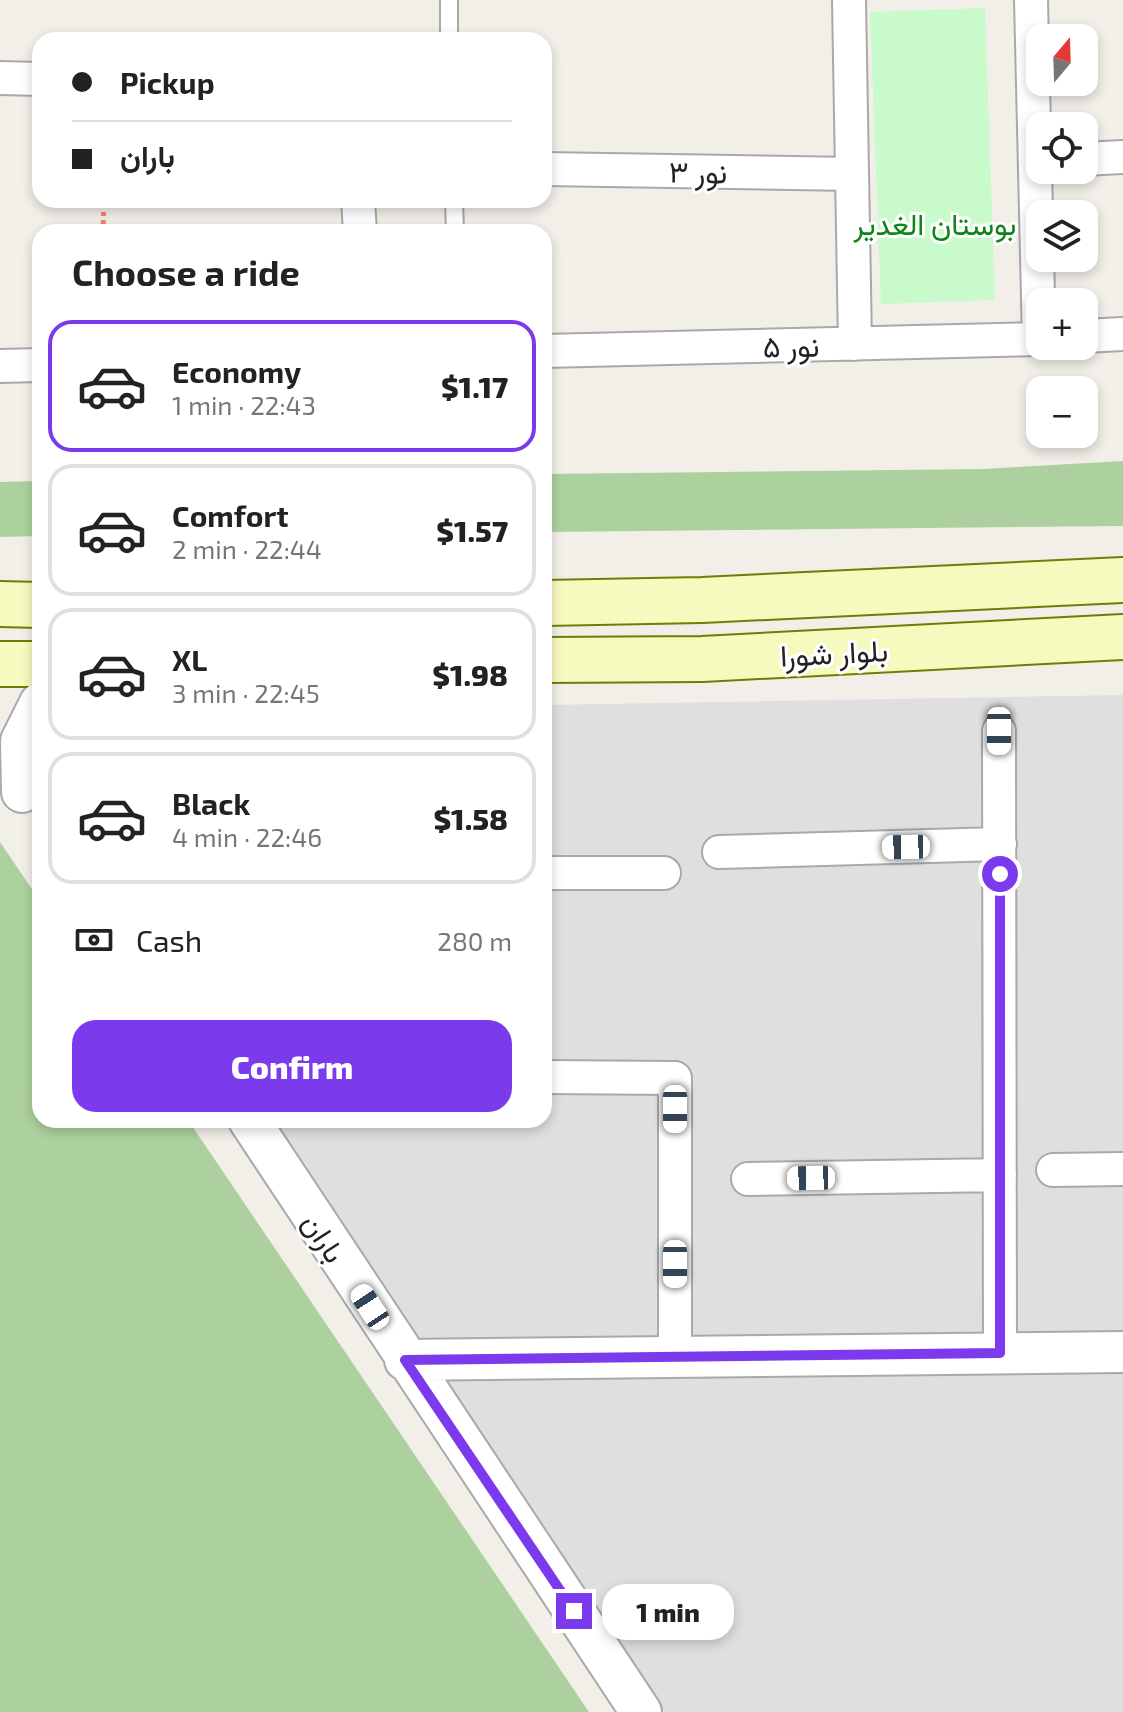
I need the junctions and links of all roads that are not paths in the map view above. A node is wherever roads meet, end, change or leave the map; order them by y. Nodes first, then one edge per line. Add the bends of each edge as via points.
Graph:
1 (449, 0) edge
2 (849, 0) edge
3 (1031, 0) edge
4 (449, 32) edge
5 (0, 78) edge
6 (32, 79) edge
7 (1035, 112) edge
8 (1123, 157) edge
9 (1098, 158) edge
10 (552, 169) edge
11 (852, 174) junction
12 (1037, 184) edge
13 (1038, 288) edge
14 (1123, 334) edge
15 (1098, 335) edge
16 (1026, 339) edge
17 (855, 344) junction
18 (552, 351) edge
19 (32, 365) edge
20 (0, 366) edge
21 (1123, 580) edge
22 (552, 603) edge
23 (0, 604) edge
24 (32, 605) edge
25 (1123, 637) edge
26 (552, 660) edge
27 (0, 664) edge
28 (32, 664) edge
29 (32, 719) edge
30 (999, 731) dead end
31 (21, 793) edge
32 (1000, 844) junction
33 (719, 852) dead end
34 (552, 873) edge
35 (664, 873) dead end
36 (552, 1077) edge
37 (254, 1128) edge
38 (1123, 1169) edge
39 (1053, 1170) dead end
40 (1000, 1175) junction
41 (748, 1179) dead end
42 (1123, 1352) edge
43 (1000, 1353) junction
44 (675, 1357) junction
45 (405, 1360) junction
46 (641, 1712) edge

1 - 4 lane
2 - 11 street
3 - 7 street
5 - 6 street
8 - 9 street
10 - 11 street, نور ۳
11 - 17 street
12 - 13 street
14 - 15 street
16 - 17 street, نور ۵
17 - 18 street, نور ۵
19 - 20 street
21 - 22 main road, بلوار شورا
23 - 24 main road
25 - 26 main road, بلوار شورا via 702,659
27 - 28 main road
29 - 31 street via 21,741
30 - 32 street
32 - 33 street
32 - 40 street
34 - 35 street
36 - 44 street via 675,1078
37 - 45 street, باران
38 - 39 street
40 - 41 street
40 - 43 street
42 - 43 street
43 - 44 street
44 - 45 street
45 - 46 street, باران

